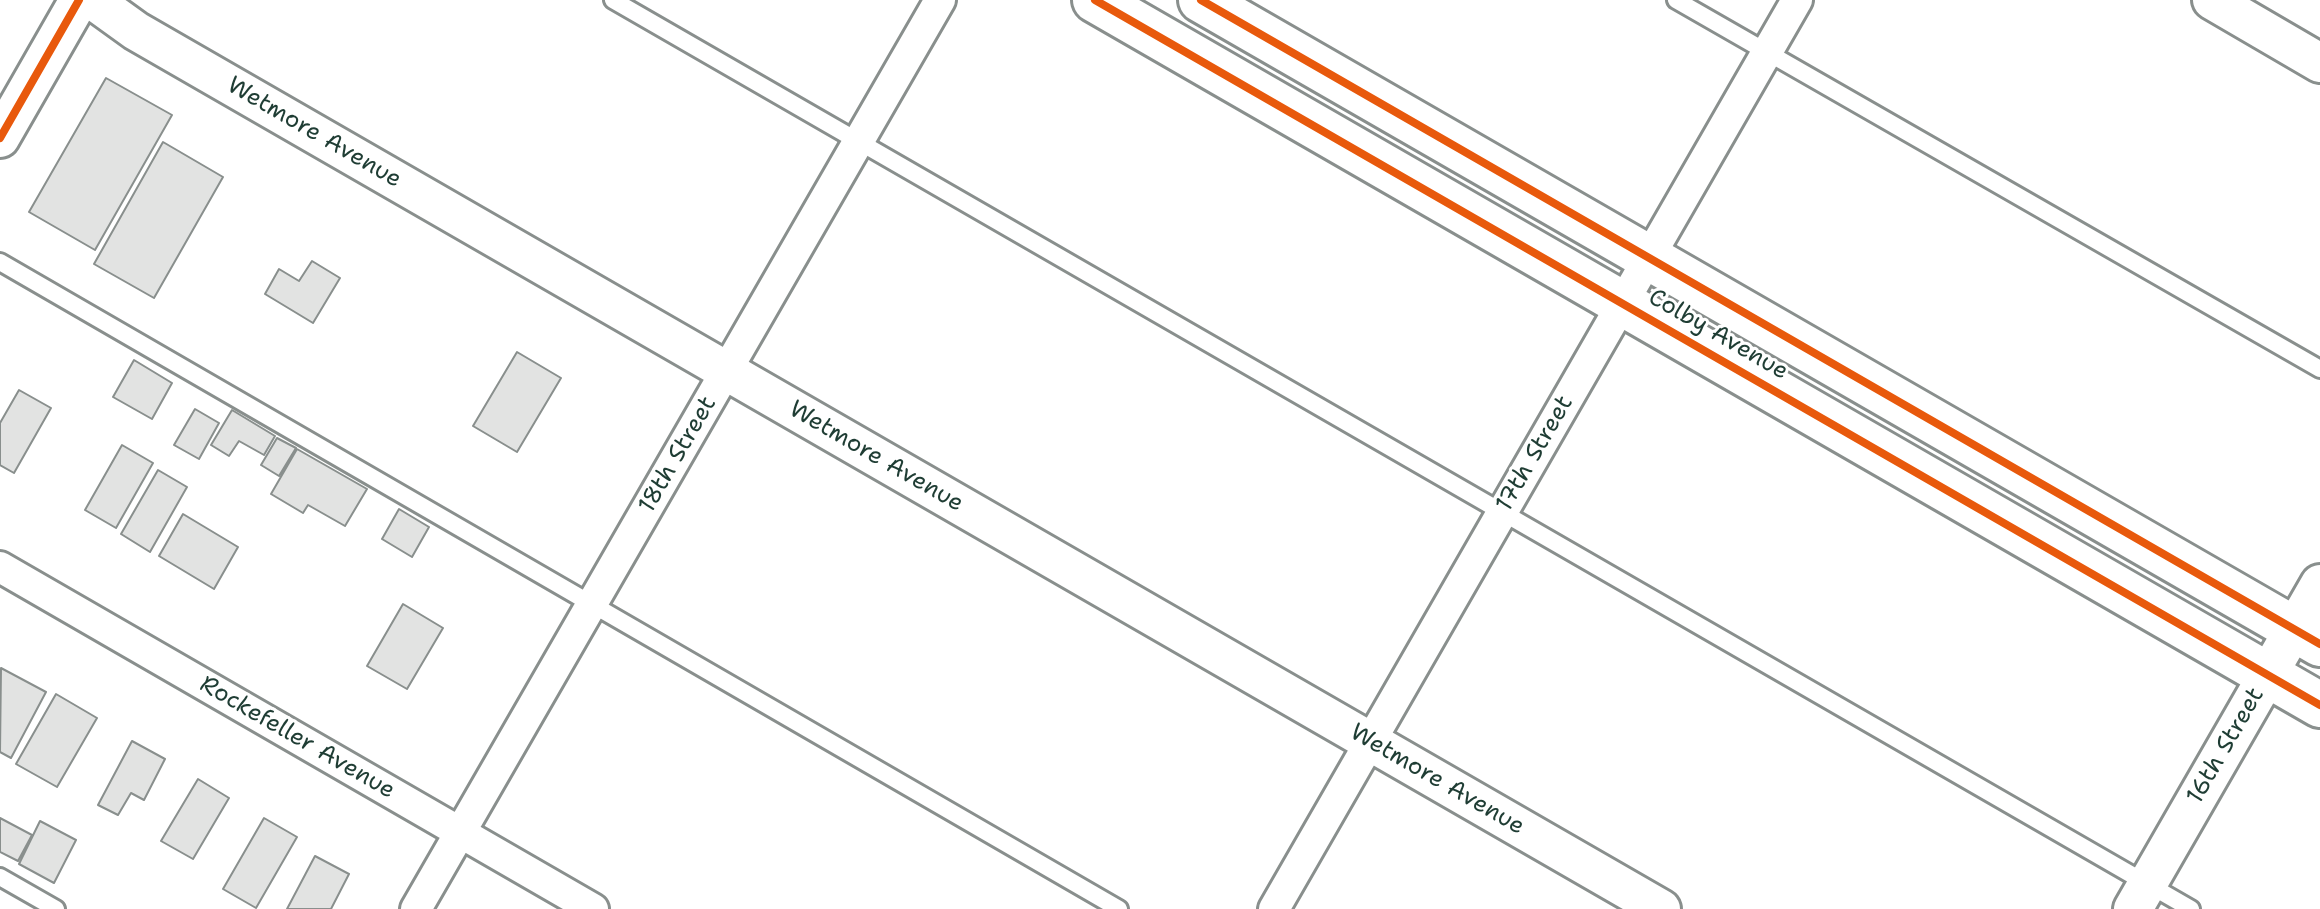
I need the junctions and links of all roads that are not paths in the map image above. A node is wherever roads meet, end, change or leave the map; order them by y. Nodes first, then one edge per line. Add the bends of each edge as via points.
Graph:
1 (79, 0) edge
2 (93, 0) edge
3 (613, 0) edge
4 (940, 0) edge
5 (1095, 0) edge
6 (1201, 0) edge
7 (1676, 0) edge
8 (1797, 0) edge
9 (2212, 0) edge
10 (1767, 53) junction
11 (2320, 63) edge
12 (0, 138) edge
13 (859, 140) junction
14 (1649, 258) junction
15 (0, 262) edge
16 (1622, 303) junction
17 (2320, 369) edge
18 (727, 371) junction
19 (1502, 512) junction
20 (0, 567) edge
21 (2320, 584) edge
22 (593, 603) junction
23 (2307, 636) edge
24 (2267, 675) junction
25 (2320, 705) edge
26 (1370, 742) junction
27 (460, 832) junction
28 (0, 877) edge
29 (2140, 896) edge
30 (56, 909) edge
31 (416, 909) edge
32 (593, 909) edge
33 (1119, 909) edge
34 (1274, 909) edge
35 (1661, 909) edge
36 (2191, 909) edge

1 - 12 street
2 - 18 street, Wetmore Avenue via 136,31
3 - 13 lane
4 - 13 street, 18th Street
5 - 16 main road, Colby Avenue
6 - 14 main road, Colby Avenue
7 - 10 lane
8 - 10 street, 17th Street
9 - 11 street
10 - 14 street, 17th Street
10 - 17 lane
13 - 18 street, 18th Street
13 - 19 lane
14 - 16 street, 17th Street
14 - 23 main road, Colby Avenue
15 - 22 lane
16 - 19 street, 17th Street
16 - 24 main road, Colby Avenue
18 - 22 street, 18th Street
18 - 26 street, Wetmore Avenue
19 - 26 street, 17th Street
19 - 29 lane
20 - 27 street, Rockefeller Avenue
21 - 23 street, 16th Street
22 - 27 street, 18th Street
22 - 33 lane
23 - 24 street, 16th Street
24 - 25 main road, Colby Avenue
24 - 29 street, 16th Street
26 - 34 street, 17th Street
26 - 35 street, Wetmore Avenue
27 - 31 street, 18th Street
27 - 32 street, Rockefeller Avenue
28 - 30 lane
29 - 36 lane

